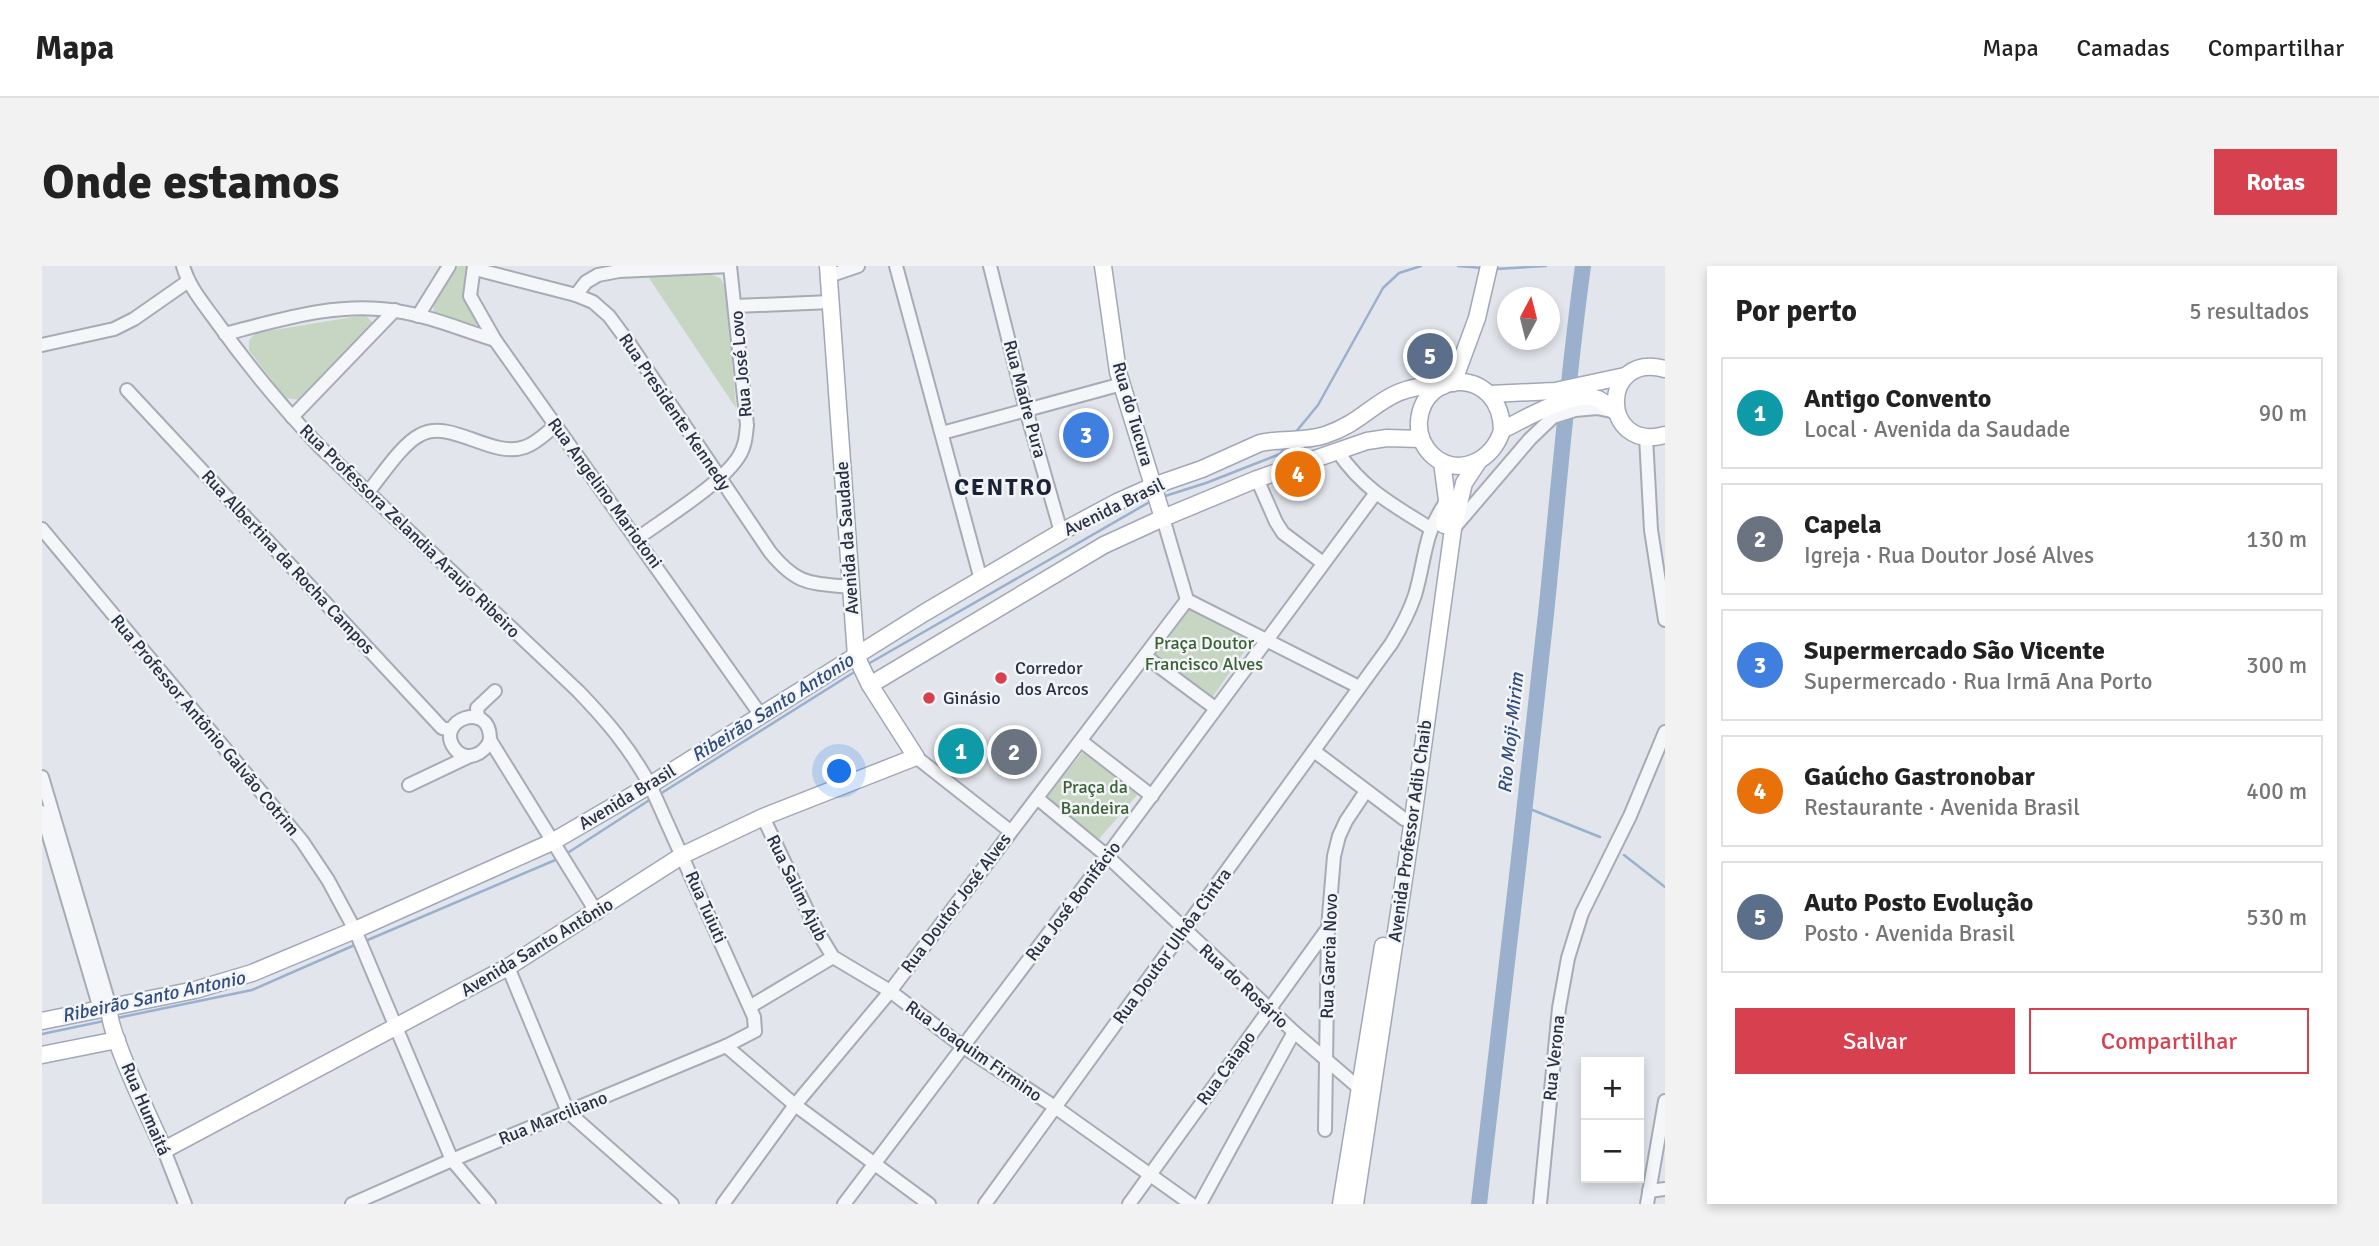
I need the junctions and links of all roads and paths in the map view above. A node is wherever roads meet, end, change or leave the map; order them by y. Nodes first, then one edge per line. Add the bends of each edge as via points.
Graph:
1 (183, 266) edge
2 (449, 266) edge
3 (730, 266) edge
4 (858, 266) edge
5 (897, 266) edge
6 (990, 266) edge
7 (1103, 266) edge
8 (474, 268) edge
9 (829, 271) edge
10 (1488, 273) edge
11 (187, 282) junction
12 (576, 295) junction
13 (831, 302) junction
14 (736, 306) junction
15 (395, 310) junction
16 (418, 316) junction
17 (225, 334) junction
18 (495, 340) junction
19 (42, 345) edge
20 (1665, 354) edge
21 (1645, 367) junction
22 (1665, 369) edge
23 (1626, 376) junction
24 (1122, 384) junction
25 (1448, 384) junction
26 (127, 390) dead end
27 (1580, 392) junction
28 (1490, 394) junction
29 (1554, 404) junction
30 (1027, 410) junction
31 (1616, 412) junction
32 (292, 417) junction
33 (556, 425) junction
34 (1502, 430) junction
35 (942, 433) junction
36 (1665, 435) edge
37 (1646, 437) junction
38 (1421, 439) junction
39 (1338, 452) junction
40 (1442, 462) junction
41 (1478, 462) junction
42 (721, 477) junction
43 (1257, 479) junction
44 (1154, 488) junction
45 (369, 491) junction
46 (1375, 494) junction
47 (1447, 500) junction
48 (1162, 514) junction
49 (1430, 528) junction
50 (42, 529) edge
51 (1453, 529) junction
52 (1061, 532) junction
53 (638, 538) junction
54 (1323, 563) junction
55 (981, 580) junction
56 (850, 587) junction
57 (1187, 600) junction
58 (1665, 620) edge
59 (1265, 641) junction
60 (1145, 656) junction
61 (863, 671) junction
62 (1359, 687) junction
63 (495, 691) dead end
64 (1215, 708) junction
65 (760, 714) junction
66 (478, 718) junction
67 (451, 730) junction
68 (1665, 732) edge
69 (490, 740) junction
70 (1081, 741) junction
71 (1314, 751) junction
72 (470, 756) junction
73 (916, 757) junction
74 (42, 777) edge
75 (409, 785) dead end
76 (652, 789) junction
77 (1366, 792) junction
78 (1152, 796) junction
79 (1037, 798) junction
80 (42, 812) edge
81 (763, 817) junction
82 (1404, 819) junction
83 (1010, 831) junction
84 (555, 847) junction
85 (683, 855) junction
86 (1107, 856) junction
87 (597, 912) junction
88 (1328, 928) junction
89 (1184, 929) junction
90 (359, 940) junction
91 (833, 957) junction
92 (508, 967) junction
93 (890, 991) junction
94 (751, 1006) junction
95 (1269, 1009) junction
96 (109, 1019) junction
97 (42, 1021) edge
98 (396, 1027) junction
99 (755, 1031) joint
100 (1294, 1032) junction
101 (726, 1046) junction
102 (962, 1046) junction
103 (42, 1055) edge
104 (1327, 1060) junction
105 (1359, 1088) junction
106 (1665, 1101) edge
107 (795, 1105) junction
108 (1055, 1107) junction
109 (568, 1112) junction
110 (1325, 1130) dead end
111 (164, 1150) junction
112 (452, 1160) junction
113 (874, 1162) junction
114 (1149, 1175) junction
115 (1665, 1189) edge
116 (1648, 1197) edge
117 (185, 1204) edge
118 (352, 1204) edge
119 (489, 1204) edge
120 (672, 1204) edge
121 (723, 1204) edge
122 (844, 1204) edge
123 (929, 1204) edge
124 (985, 1204) edge
125 (1129, 1204) edge
126 (1191, 1204) edge
127 (1200, 1204) edge
128 (1341, 1204) edge
129 (1355, 1204) edge
130 (1539, 1204) edge

1 - 11 street, Rua Professora Zelandia Araujo Ribeiro
2 - 16 street
3 - 12 street via 619,271 598,275
3 - 14 street, Rua José Lovo
4 - 9 street
5 - 35 street
6 - 30 street, Rua Madre Pura
7 - 24 main road, Rua do Tucura
8 - 12 street, Rua Presidente Kennedy
8 - 18 street, Rua Angelino Mariotoni via 470,296
9 - 13 main road, Avenida da Saudade
10 - 25 main road via 1469,344
11 - 17 street, Rua Professora Zelandia Araujo Ribeiro
11 - 19 street via 114,330
12 - 42 street, Rua Presidente Kennedy via 609,316
13 - 14 street
13 - 56 main road, Avenida da Saudade
14 - 42 street, Rua José Lovo via 747,425 739,457
15 - 16 street
15 - 17 street via 298,315
15 - 32 street
16 - 18 street
17 - 32 street, Rua Professora Zelandia Araujo Ribeiro
18 - 33 street, Rua Angelino Mariotoni
20 - 21 main road
21 - 22 main road
21 - 23 main road
23 - 27 main road
23 - 31 main road via 1618,387
24 - 30 street
24 - 44 main road, Rua do Tucura
25 - 28 main road via 1473,384
25 - 38 main road via 1424,402 1419,414
25 - 44 main road, Avenida Brasil via 1395,392 1341,429 1247,448
26 - 67 street, Rua Albertina da Rocha Campos via 442,728
27 - 29 main road
27 - 31 main road
28 - 29 main road
28 - 34 main road via 1498,404
29 - 31 street
29 - 34 main road
29 - 51 street
30 - 35 street
30 - 52 street, Rua Madre Pura
31 - 37 main road via 1631,432
32 - 45 street, Rua Professora Zelandia Araujo Ribeiro
33 - 45 street via 538,440 512,449 430,431 412,441
33 - 53 street, Rua Angelino Mariotoni
34 - 41 main road via 1494,449
35 - 55 street
36 - 37 main road
37 - 58 street via 1651,530
38 - 39 main road, Avenida Brasil via 1367,441
38 - 40 main road
39 - 43 main road, Avenida Brasil
39 - 46 street
40 - 41 main road via 1466,466
40 - 47 main road, Avenida Professor Adib Chaib
41 - 51 main road, Avenida Professor Adib Chaib via 1464,483
42 - 53 street, Rua José Lovo
42 - 56 street, Rua Presidente Kennedy via 785,570 796,579
43 - 48 main road, Avenida Brasil
43 - 54 street via 1283,533
44 - 48 main road, Rua do Tucura
44 - 52 main road, Avenida Brasil
45 - 76 street, Rua Professora Zelandia Araujo Ribeiro via 596,709 632,753
46 - 49 street
46 - 54 street, Rua José Bonifácio
47 - 49 street, Rua Doutor Ulhôa Cintra
47 - 82 main road, Avenida Professor Adib Chaib
48 - 57 street, Rua do Tucura
48 - 61 main road, Avenida Brasil
49 - 62 street, Rua Doutor Ulhôa Cintra via 1405,621
50 - 90 street, Rua Professor Antônio Galvão Cotrim via 302,841
51 - 129 main road, Avenida Professor Adib Chaib
52 - 55 main road, Avenida Brasil
53 - 65 street, Rua Angelino Mariotoni
54 - 59 street, Rua José Bonifácio
55 - 61 main road, Avenida Brasil
56 - 61 main road, Avenida da Saudade
57 - 59 street
57 - 60 street, Rua Doutor José Alves
59 - 62 street
59 - 64 street, Rua José Bonifácio
60 - 64 street
60 - 70 street, Rua Doutor José Alves
61 - 65 main road, Avenida Brasil
61 - 73 main road, Avenida da Saudade
62 - 71 street, Rua Doutor Ulhôa Cintra
63 - 66 street via 477,708
64 - 78 street, Rua José Bonifácio
65 - 76 main road, Avenida Brasil
66 - 67 street via 465,717
66 - 69 street via 488,727
67 - 72 street via 454,748
68 - 130 street, Rua Verona via 1582,913 1568,958
69 - 72 street via 483,752
69 - 84 street
70 - 78 street
70 - 79 street, Rua Doutor José Alves
71 - 77 street
71 - 89 street, Rua Doutor Ulhôa Cintra
72 - 75 street
73 - 81 main road, Avenida Santo Antônio
73 - 83 street, Avenida da Saudade
74 - 96 street
76 - 84 main road, Avenida Brasil
76 - 85 street, Rua Tuiuti
77 - 82 street
77 - 88 street, Rua Garcia Novo via 1339,836
78 - 86 street, Rua José Bonifácio
79 - 83 street, Rua Doutor José Alves
79 - 86 street, Rua do Rosário
80 - 96 street
81 - 85 main road, Avenida Santo Antônio
81 - 91 street, Rua Salim Ajub
82 - 105 main road, Avenida Professor Adib Chaib
83 - 93 street, Rua Doutor José Alves
84 - 87 street
84 - 90 main road, Avenida Brasil
85 - 87 main road, Avenida Santo Antônio
85 - 94 street, Rua Tuiuti
86 - 89 street, Rua do Rosário
86 - 102 street, Rua José Bonifácio
87 - 92 main road, Avenida Santo Antônio
88 - 95 street, Rua Caiapo
88 - 104 street, Rua Garcia Novo
89 - 95 street, Rua do Rosário
89 - 108 street, Rua Doutor Ulhôa Cintra
90 - 96 main road, Avenida Brasil
90 - 98 street, Rua Professor Antônio Galvão Cotrim
91 - 93 street, Rua Joaquim Firmino
91 - 94 street
92 - 98 main road, Avenida Santo Antônio
92 - 109 street
93 - 102 street, Rua Joaquim Firmino
93 - 107 street, Rua Doutor José Alves
94 - 99 street, Rua Tuiuti
95 - 100 street, Rua do Rosário
95 - 114 street, Rua Caiapo
96 - 97 main road, Avenida Brasil
96 - 103 main road, Avenida Brasil
96 - 111 main road, Rua Humaitá
98 - 111 main road, Avenida Santo Antônio
98 - 112 street, Rua Professor Antônio Galvão Cotrim
99 - 101 street, Rua Marciliano
100 - 104 street, Rua do Rosário
100 - 127 street
101 - 107 street
101 - 109 street, Rua Marciliano
102 - 108 street, Rua Joaquim Firmino
102 - 113 street, Rua José Bonifácio
104 - 105 street, Rua do Rosário
104 - 110 street, Rua Garcia Novo
105 - 128 main road, Avenida Professor Adib Chaib
106 - 116 street
107 - 113 street
107 - 121 street, Rua Doutor José Alves
108 - 114 street, Rua Joaquim Firmino
108 - 124 street, Rua Doutor Ulhôa Cintra
109 - 112 street, Rua Marciliano
109 - 120 street
111 - 117 street, Rua Humaitá
112 - 118 street, Rua Marciliano
112 - 119 street, Rua Professor Antônio Galvão Cotrim
113 - 122 street, Rua José Bonifácio
113 - 123 street
114 - 125 street, Rua Caiapo
114 - 126 street, Rua Joaquim Firmino
115 - 116 street

